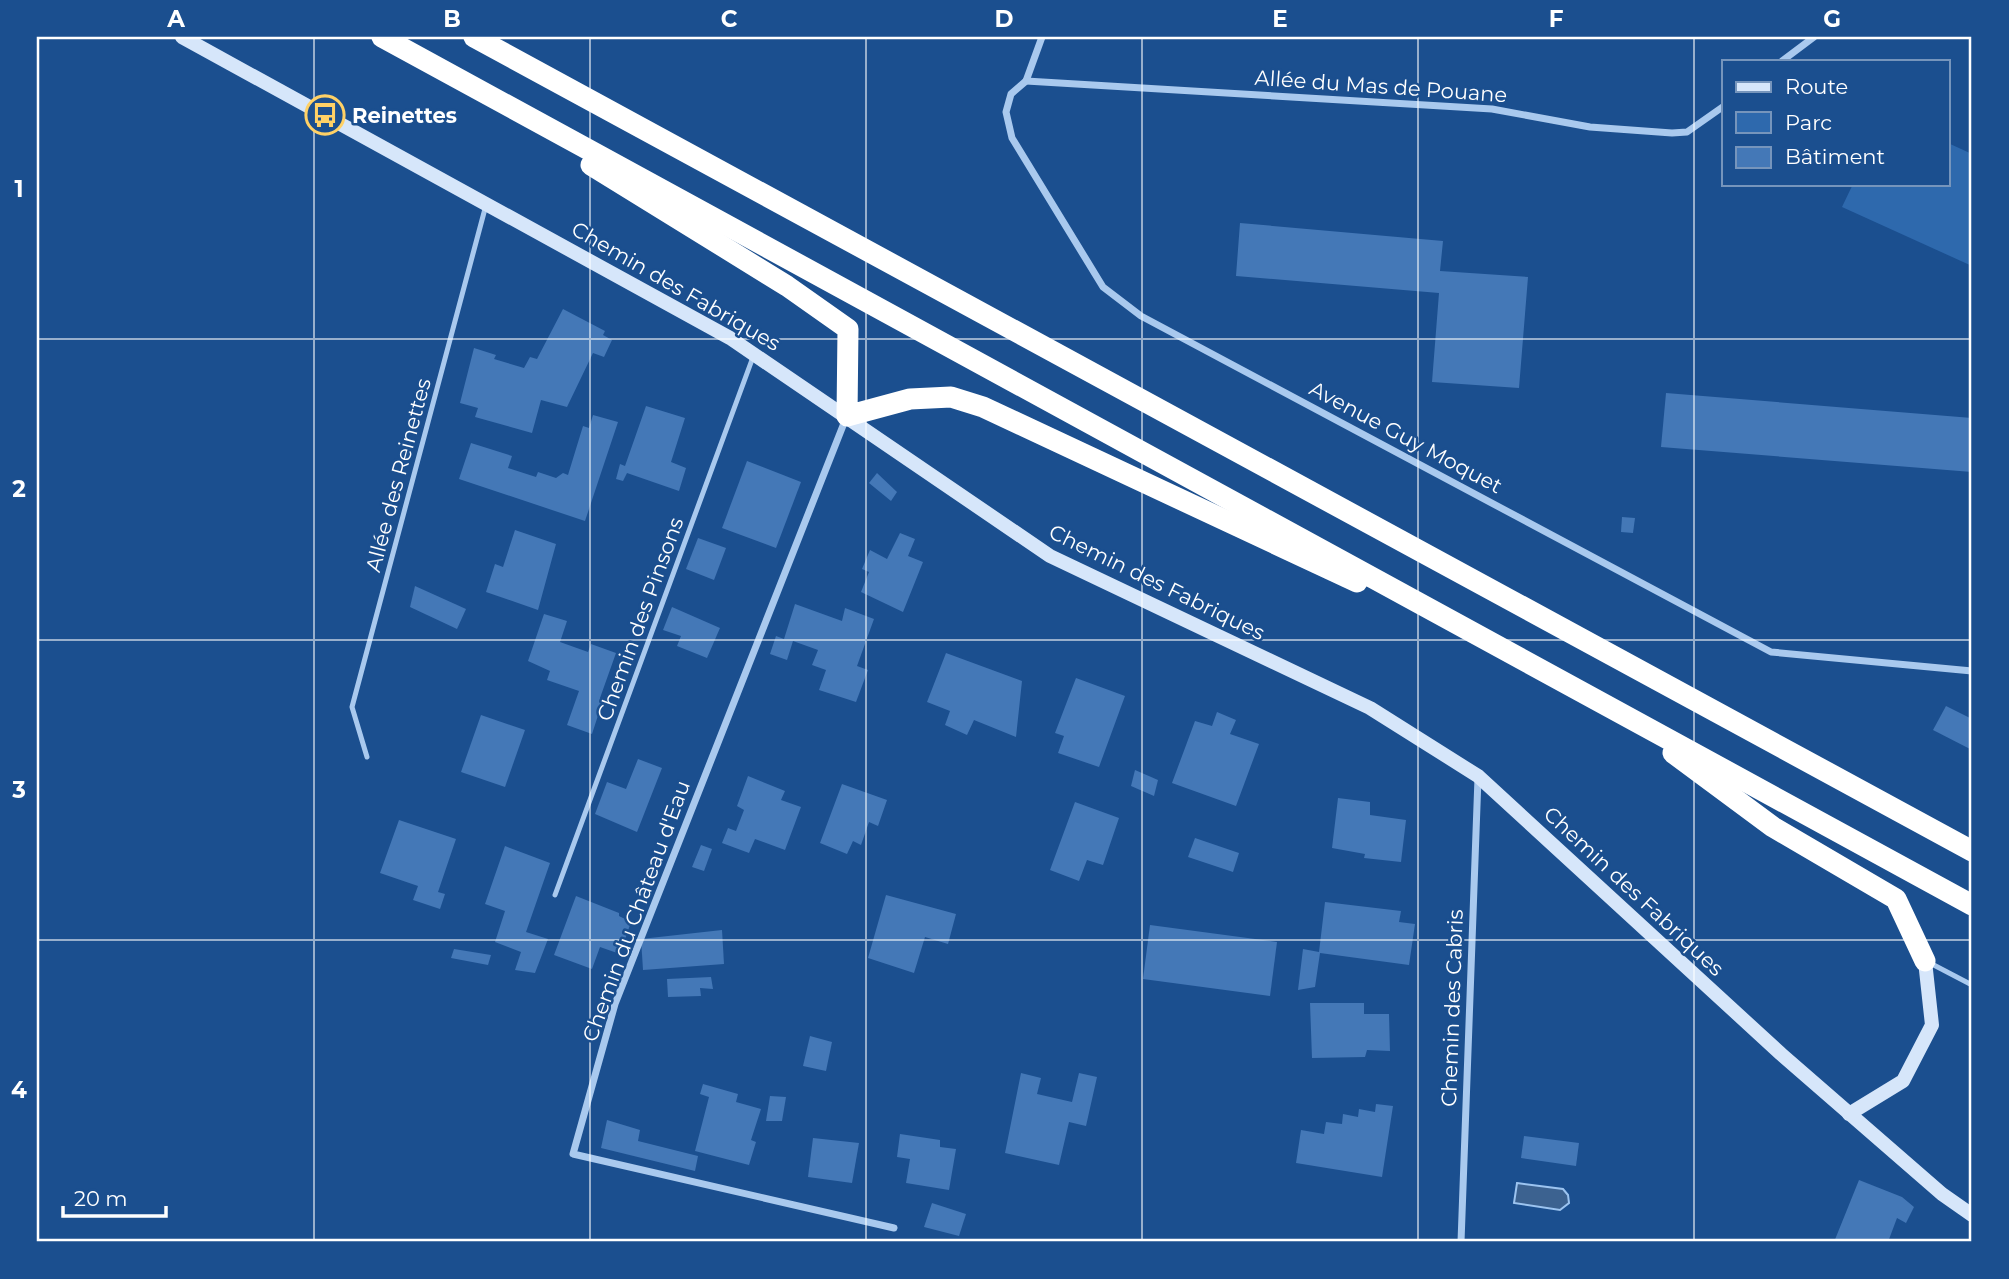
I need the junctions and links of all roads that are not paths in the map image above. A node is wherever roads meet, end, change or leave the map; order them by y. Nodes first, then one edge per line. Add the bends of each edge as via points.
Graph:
1 (182, 37) edge
2 (474, 37) edge
3 (1042, 37) edge
4 (1814, 37) edge
5 (385, 38) edge
6 (1783, 60) edge
7 (1026, 81) junction
8 (1722, 107) edge
9 (487, 201) junction
10 (754, 354) junction
11 (847, 416) junction
12 (1536, 666) junction
13 (1972, 671) edge
14 (1606, 704) junction
15 (367, 757) dead end
16 (1478, 776) junction
17 (1972, 851) edge
18 (555, 895) dead end
19 (1972, 905) edge
20 (1925, 961) junction
21 (1972, 985) edge
22 (1849, 1114) junction
23 (1972, 1215) edge
24 (894, 1228) dead end
25 (1461, 1242) edge

1 - 9 street, Chemin des Fabriques
2 - 17 highway
3 - 7 street, Avenue Guy Moquet
4 - 6 street
5 - 11 highway via 787,286 848,330
5 - 12 highway
7 - 8 street, Allée du Mas de Pouane via 1492,109 1590,127 1672,134 1687,132
7 - 13 street, Avenue Guy Moquet via 1012,94 1006,112 1012,138 1103,287 1142,316 1771,652
9 - 10 street, Chemin des Fabriques
9 - 15 lane, Allée des Reinettes via 352,708
10 - 11 street, Chemin des Fabriques
10 - 18 lane, Chemin des Pinsons
11 - 12 highway via 910,399 951,397 983,407
11 - 16 street, Chemin des Fabriques via 1050,555 1370,708
11 - 24 street, Chemin du Château d'Eau via 615,1004 573,1154
12 - 14 highway
14 - 19 highway
14 - 20 highway via 1773,827 1896,899
16 - 22 street, Chemin des Fabriques
16 - 25 street, Chemin des Cabris
20 - 21 lane
20 - 22 street via 1932,1025 1903,1081
22 - 23 street, Chemin des Fabriques

